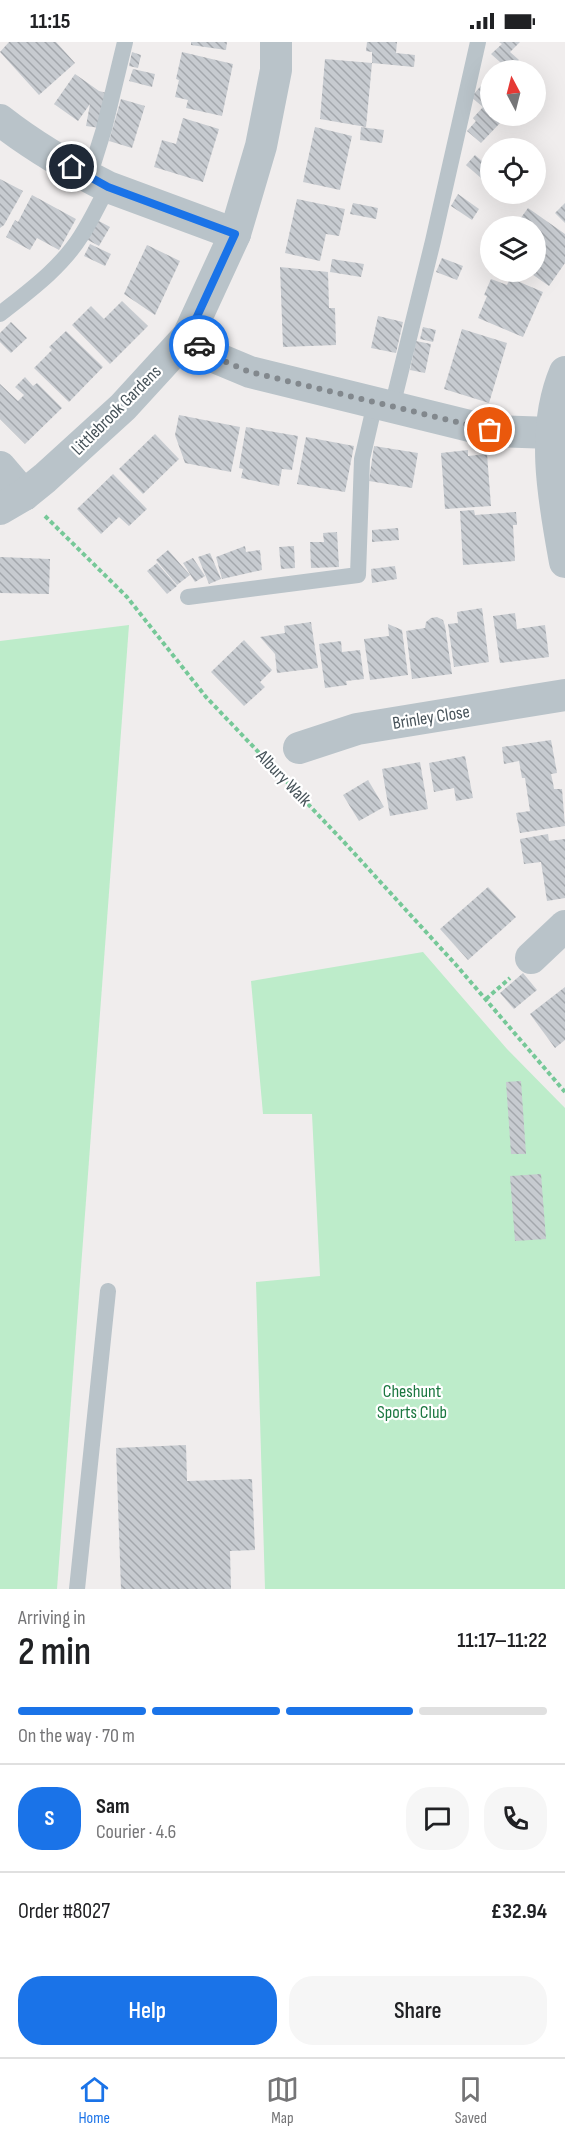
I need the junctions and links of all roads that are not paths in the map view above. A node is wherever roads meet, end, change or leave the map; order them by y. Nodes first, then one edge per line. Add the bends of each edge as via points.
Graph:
1 (125, 42) edge
2 (276, 42) edge
3 (478, 42) edge
4 (0, 120) edge
5 (99, 182) junction
6 (235, 234) junction
7 (0, 314) edge
8 (188, 336) junction
9 (565, 372) edge
10 (384, 405) junction
11 (551, 433) junction
12 (0, 467) edge
13 (12, 502) edge
14 (565, 562) edge
15 (188, 597) dead end
16 (565, 696) edge
17 (299, 748) dead end
18 (565, 926) edge
19 (531, 958) dead end
20 (108, 1291) dead end
21 (77, 1589) edge

1 - 5 lane via 104,129
2 - 6 street, Littlebrook Gardens via 276,70 261,146
3 - 10 lane via 433,241
4 - 5 street
5 - 6 street
5 - 7 lane via 80,237 46,277
6 - 8 street, Littlebrook Gardens
8 - 10 street via 214,357 233,366
8 - 13 street, Littlebrook Gardens via 123,407
9 - 11 street
10 - 11 street via 490,430
10 - 15 lane via 362,459 358,575
11 - 14 street
12 - 13 street
16 - 17 street, Brinley Close via 357,729
18 - 19 street
20 - 21 lane

